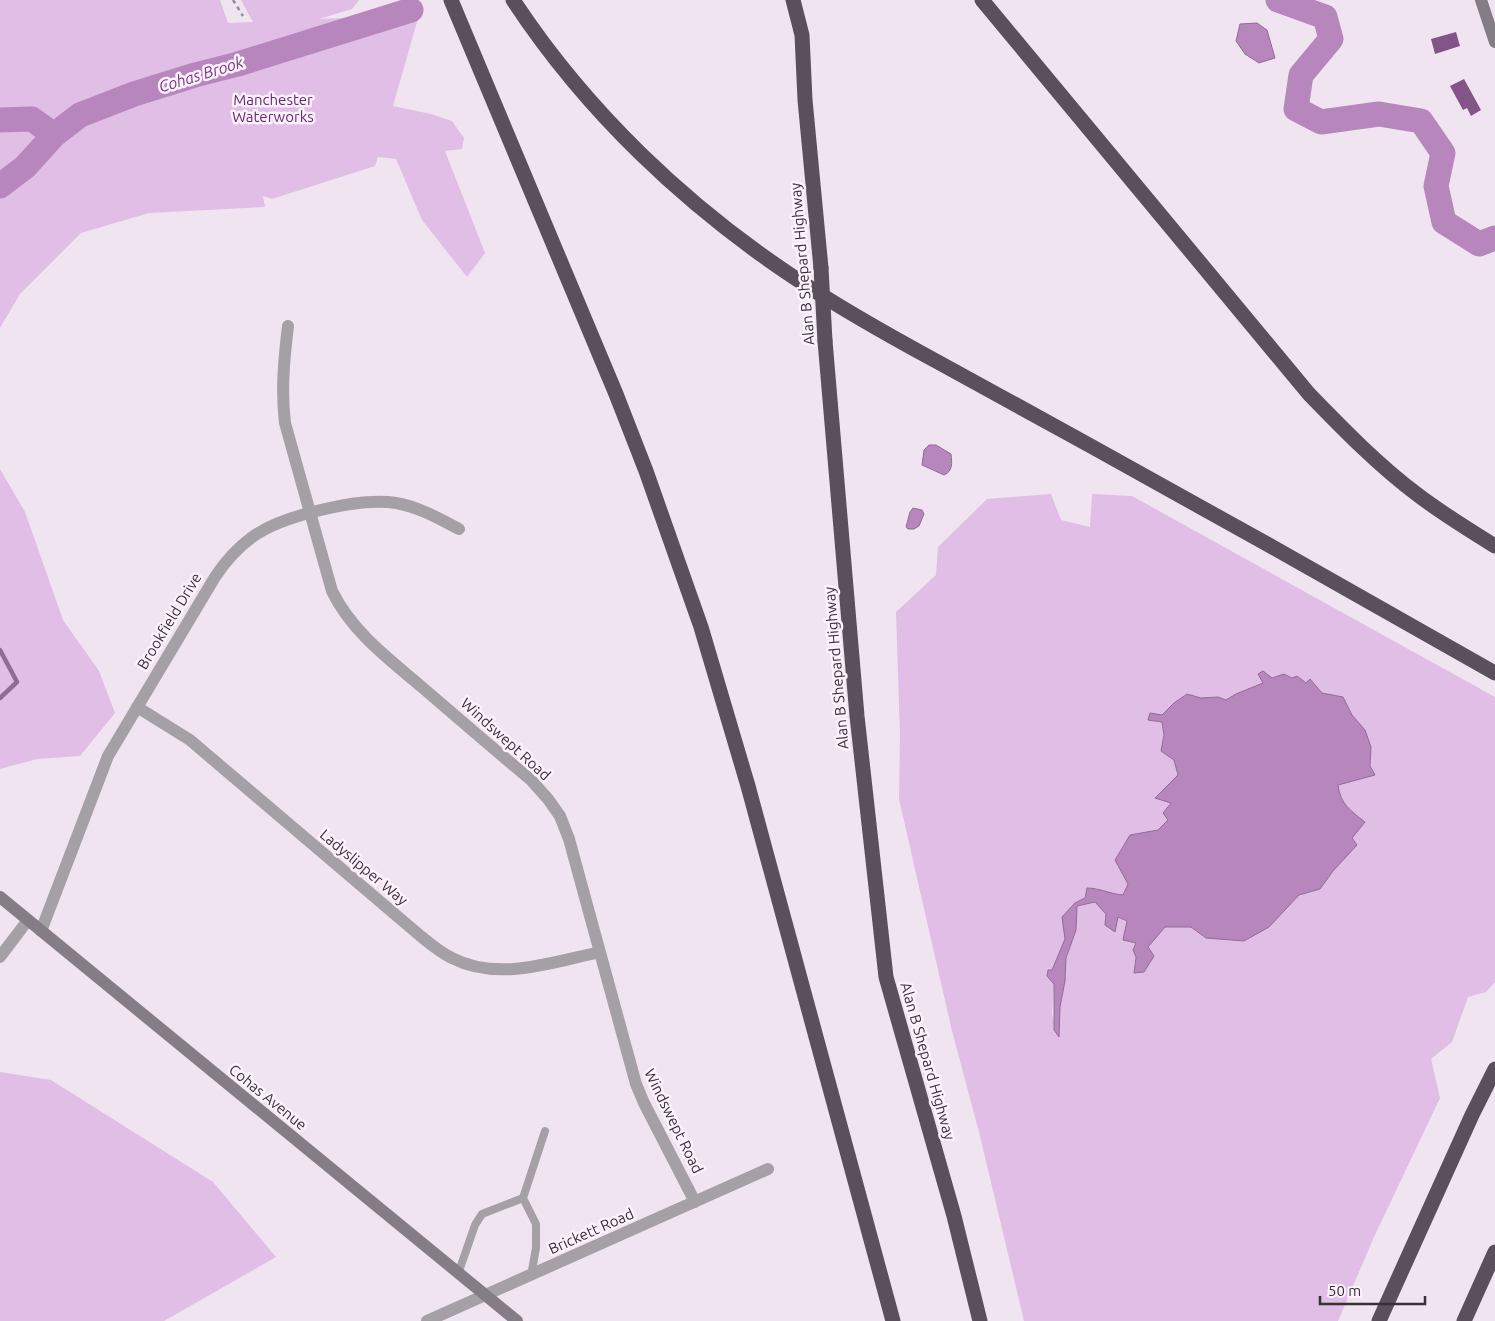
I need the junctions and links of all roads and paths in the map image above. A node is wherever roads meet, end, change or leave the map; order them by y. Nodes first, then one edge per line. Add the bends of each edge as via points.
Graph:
1 (233, 0) edge
2 (451, 0) edge
3 (513, 0) edge
4 (794, 0) edge
5 (982, 0) edge
6 (1481, 0) edge
7 (243, 16) dead end
8 (1495, 42) edge
9 (288, 326) dead end
10 (310, 514) junction
11 (459, 529) dead end
12 (1495, 546) edge
13 (1495, 673) edge
14 (137, 707) junction
15 (0, 896) edge
16 (28, 920) junction
17 (42, 931) junction
18 (600, 952) junction
19 (0, 957) edge
20 (1495, 1069) edge
21 (545, 1131) dead end
22 (768, 1169) dead end
23 (524, 1198) junction
24 (695, 1202) junction
25 (1495, 1252) edge
26 (458, 1274) junction
27 (532, 1276) junction
28 (484, 1296) junction
29 (427, 1321) edge
30 (517, 1321) edge
31 (893, 1321) edge
32 (980, 1321) edge
33 (1379, 1321) edge
34 (1464, 1321) edge

1 - 7 path
2 - 31 highway via 616,394 701,627 748,786
3 - 13 highway via 575,84 643,156 716,221 797,279 881,331
4 - 32 highway, Alan B Shepard Highway, bridge via 802,35 857,716 886,977 954,1216
5 - 12 highway via 1343,430 1418,495
6 - 8 street
9 - 10 street, Windswept Road via 282,400 285,423
10 - 11 street, Brookfield Drive via 348,504 394,503 424,511
10 - 14 street, Brookfield Drive via 267,528 226,561
10 - 18 street, Windswept Road via 332,591 352,624 531,780 560,816 576,861
14 - 17 street, Brookfield Drive via 100,773
14 - 18 street, Ladyslipper Way via 190,740 417,933 453,959 481,968 509,970
15 - 16 street, Cohas Avenue
16 - 17 street, Cohas Avenue
16 - 19 street
17 - 26 street, Cohas Avenue
18 - 24 street, Windswept Road via 636,1084
20 - 33 highway
21 - 23 lane
22 - 24 street, Brickett Road
23 - 26 lane via 482,1214 475,1224
23 - 27 lane via 536,1224
24 - 27 street, Brickett Road
25 - 34 highway
26 - 28 street, Cohas Avenue
27 - 28 street, Brickett Road
28 - 29 street, Brickett Road
28 - 30 street, Cohas Avenue

